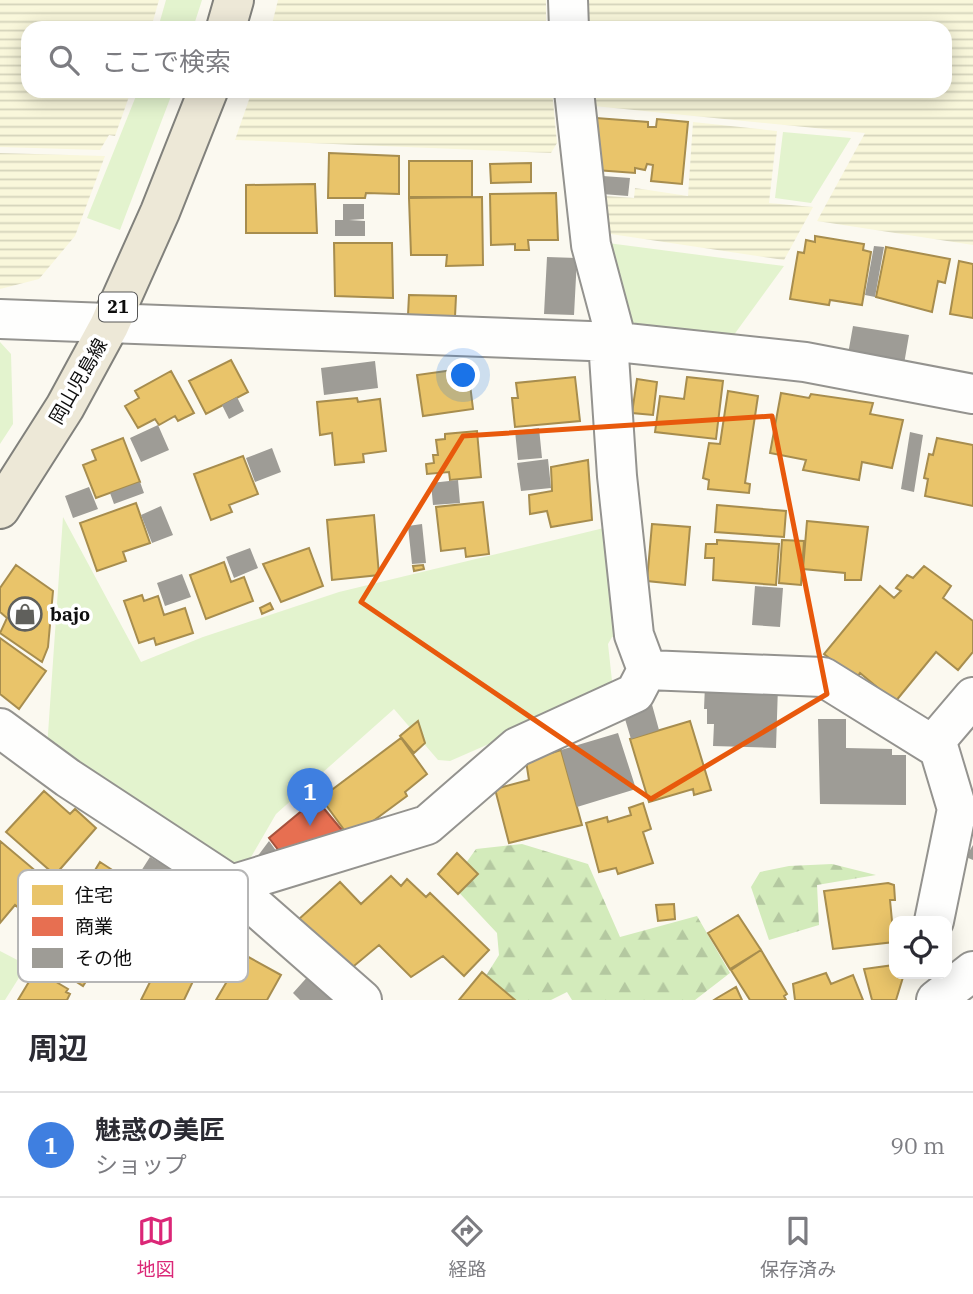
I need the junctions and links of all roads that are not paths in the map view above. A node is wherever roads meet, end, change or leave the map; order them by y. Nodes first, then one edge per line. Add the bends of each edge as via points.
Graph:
1 (234, 0) edge
2 (568, 0) edge
3 (228, 21) edge
4 (569, 21) edge
5 (205, 98) edge
6 (574, 98) edge
7 (0, 320) edge
8 (109, 326) junction
9 (611, 350) junction
10 (973, 394) edge
11 (0, 509) edge
12 (647, 670) junction
13 (973, 697) edge
14 (0, 729) edge
15 (933, 744) junction
16 (965, 813) edge
17 (209, 870) edge
18 (248, 880) edge
19 (248, 899) edge
20 (935, 916) edge
21 (362, 1000) edge

1 - 3 main road
2 - 4 street
5 - 8 main road, 岡山児島線 / 21
6 - 9 street via 591,245
7 - 8 street
8 - 9 street
8 - 11 main road, 岡山児島線 / 21 via 65,407
9 - 10 street via 805,362
9 - 12 street via 617,476 634,635
12 - 15 street via 823,677
12 - 18 street via 635,693 517,747 427,825
13 - 15 street
14 - 17 street
15 - 16 street
16 - 20 street
19 - 21 street

